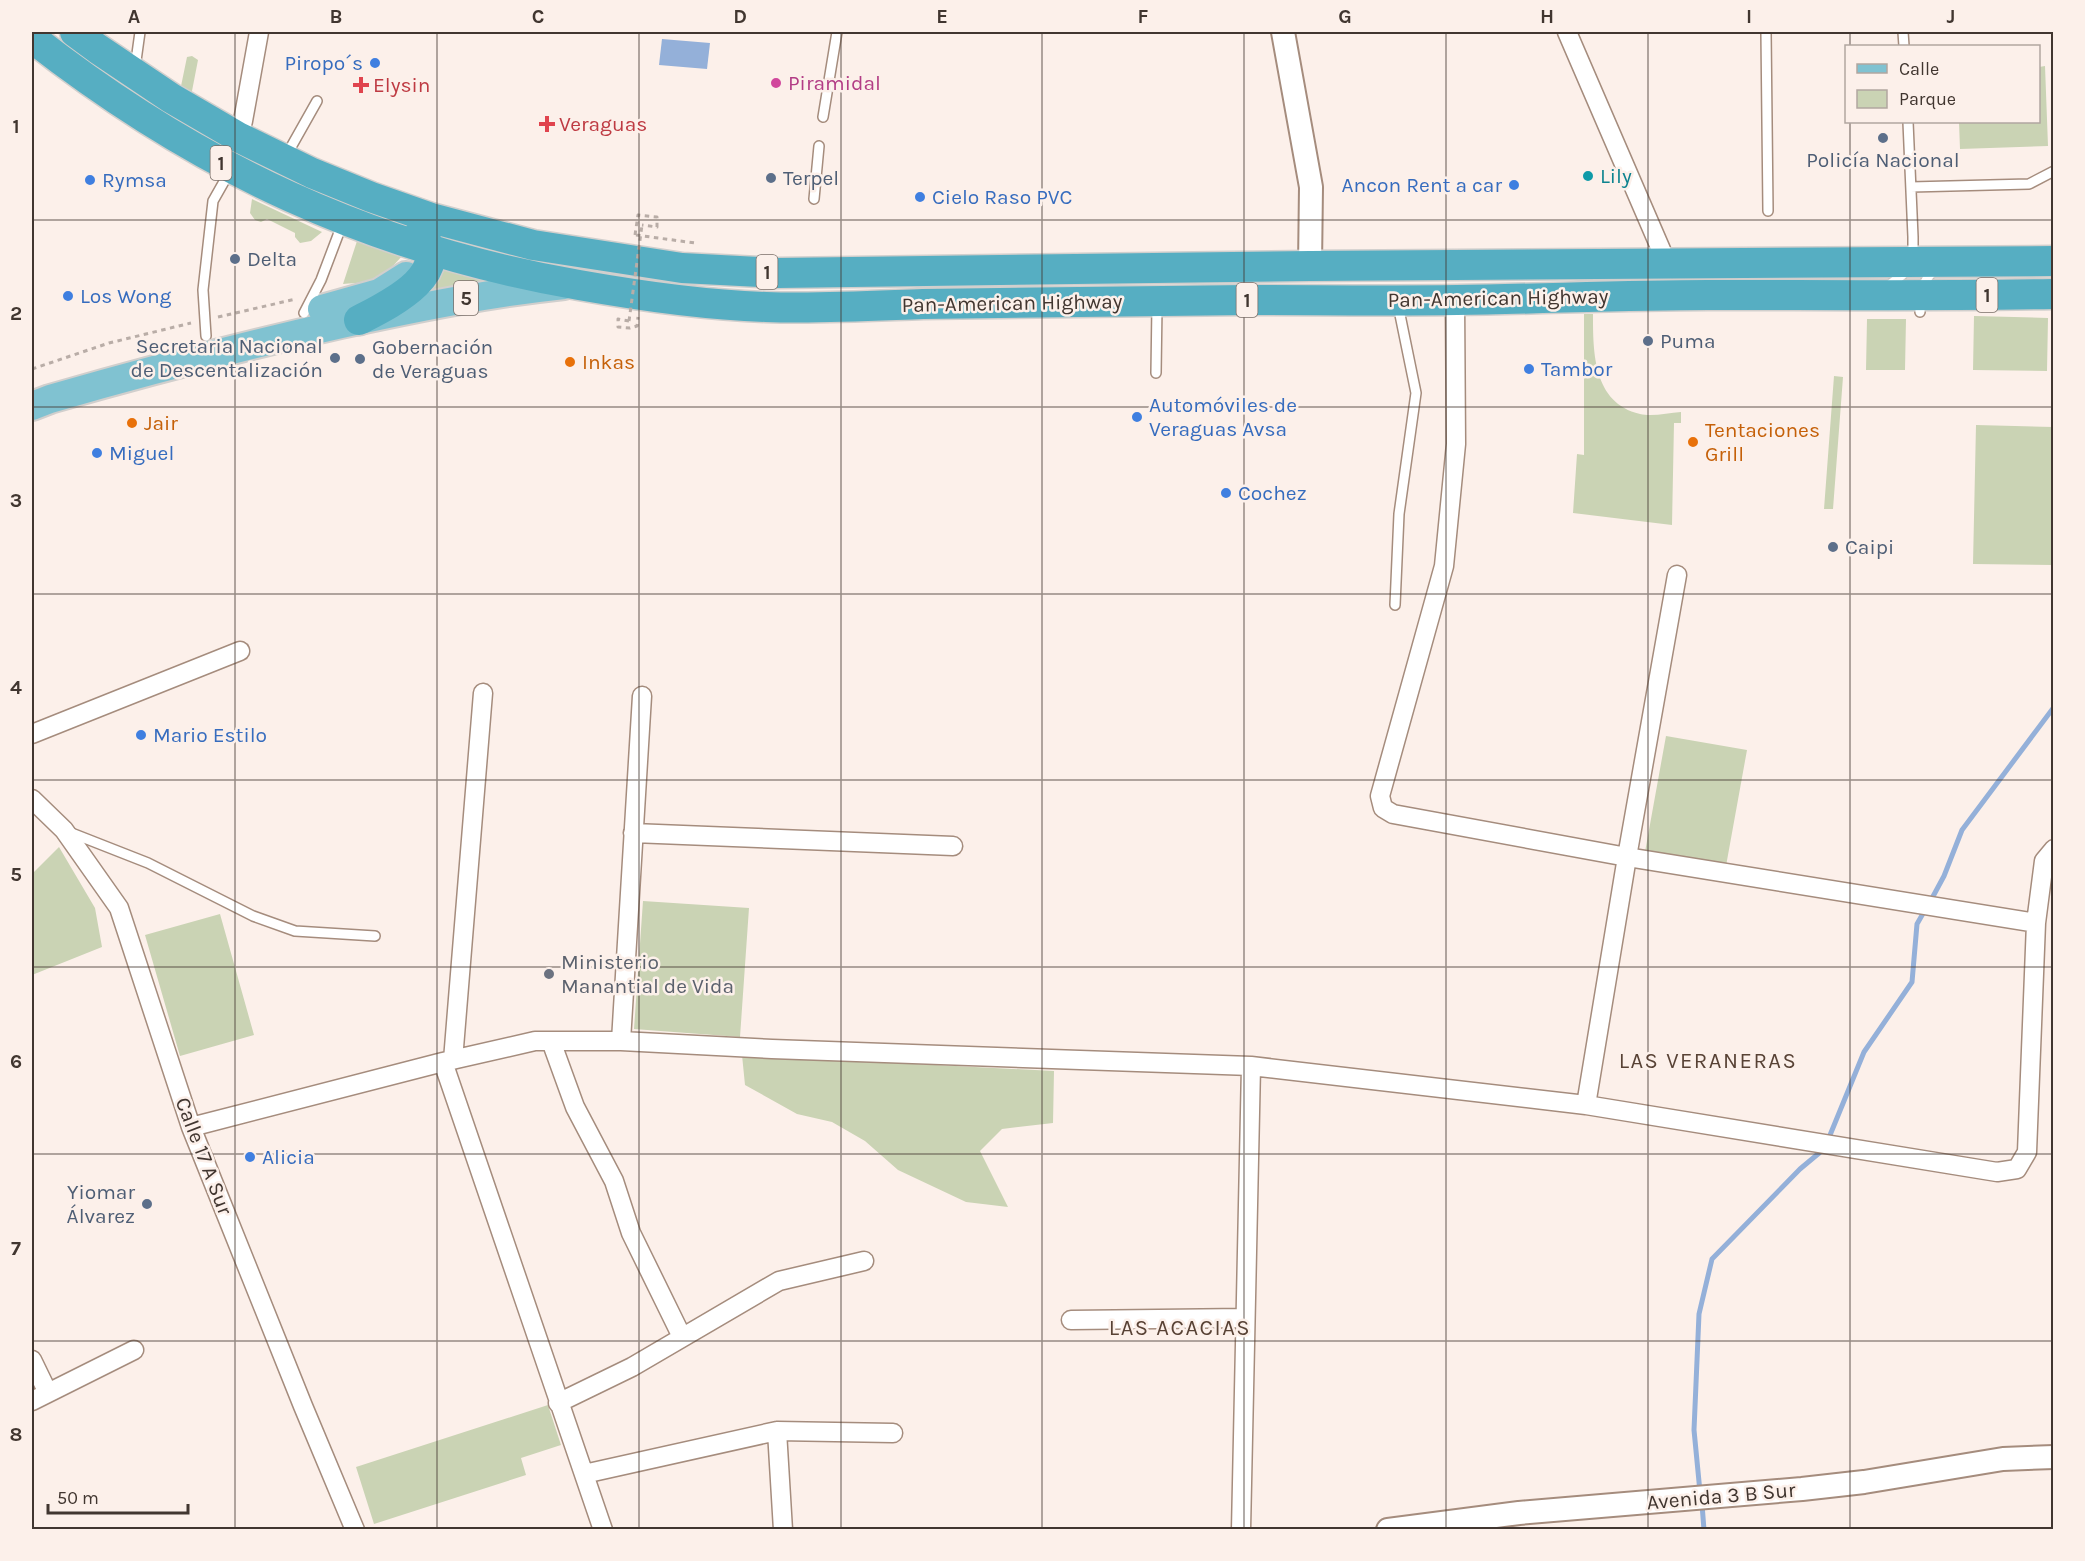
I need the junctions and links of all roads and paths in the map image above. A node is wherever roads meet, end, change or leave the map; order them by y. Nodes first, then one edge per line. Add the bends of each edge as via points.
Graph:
1 (75, 32) edge
2 (140, 32) edge
3 (259, 32) edge
4 (837, 32) edge
5 (1283, 32) edge
6 (1567, 32) edge
7 (1766, 32) edge
8 (32, 38) edge
9 (134, 74) junction
10 (81, 76) junction
11 (317, 101) dead end
12 (823, 117) dead end
13 (1908, 123) edge
14 (238, 137) junction
15 (819, 146) dead end
16 (284, 160) junction
17 (231, 169) junction
18 (2054, 171) edge
19 (341, 185) junction
20 (1911, 187) junction
21 (814, 198) dead end
22 (1768, 211) dead end
23 (345, 220) junction
24 (626, 233) dead end
25 (636, 235) junction
26 (703, 245) dead end
27 (430, 250) junction
28 (600, 256) junction
29 (1913, 261) junction
30 (1944, 261) junction
31 (2054, 261) edge
32 (1664, 263) junction
33 (1310, 266) junction
34 (682, 268) junction
35 (539, 279) junction
36 (575, 284) junction
37 (2054, 294) edge
38 (1875, 295) junction
39 (1515, 298) junction
40 (1157, 300) junction
41 (1397, 300) junction
42 (1455, 300) junction
43 (1098, 302) junction
44 (1920, 304) junction
45 (840, 307) junction
46 (303, 313) junction
47 (638, 315) dead end
48 (359, 320) junction
49 (206, 336) junction
50 (1156, 373) dead end
51 (32, 386) edge
52 (32, 406) edge
53 (1677, 575) dead end
54 (1395, 605) dead end
55 (240, 651) dead end
56 (483, 693) dead end
57 (642, 696) dead end
58 (32, 734) edge
59 (32, 799) edge
60 (64, 830) junction
61 (633, 833) junction
62 (953, 846) dead end
63 (2054, 849) edge
64 (1627, 857) junction
65 (2036, 924) junction
66 (375, 936) dead end
67 (551, 1041) junction
68 (621, 1041) junction
69 (448, 1061) junction
70 (1251, 1066) junction
71 (1586, 1105) junction
72 (191, 1127) junction
73 (864, 1261) dead end
74 (1245, 1318) junction
75 (1071, 1320) dead end
76 (682, 1337) junction
77 (134, 1350) dead end
78 (32, 1360) edge
79 (40, 1397) edge
80 (558, 1403) junction
81 (777, 1431) junction
82 (893, 1433) dead end
83 (2054, 1457) edge
84 (584, 1474) junction
85 (1393, 1529) edge
86 (355, 1530) edge
87 (603, 1530) edge
88 (783, 1530) edge
89 (1241, 1530) edge

1 - 9 highway, Pan-American Highway / 1
2 - 9 lane
3 - 14 street
4 - 12 lane
5 - 33 street via 1311,188
6 - 32 street
7 - 22 lane
8 - 10 highway, Pan-American Highway / 1
9 - 14 highway, Pan-American Highway / 1
10 - 14 highway via 122,92 211,140 225,143
10 - 17 highway, Pan-American Highway / 1
11 - 16 lane
13 - 20 lane
14 - 16 highway, Pan-American Highway / 1
15 - 21 lane
16 - 19 highway, Pan-American Highway / 1
17 - 23 highway, Pan-American Highway / 1
17 - 49 lane via 213,201 203,290
18 - 20 lane via 2029,184
19 - 27 highway via 368,205 417,231
19 - 28 highway, Pan-American Highway / 1 via 462,226 533,245
20 - 29 lane
23 - 27 highway, Pan-American Highway / 1
23 - 46 lane
24 - 25 path
25 - 26 path
25 - 47 path, bridge via 638,215 657,217 657,227 642,225 629,321 618,320 618,327 638,326
27 - 28 highway via 462,243 555,258
27 - 35 highway, Pan-American Highway / 1
27 - 46 main road via 404,279 385,290
27 - 48 highway via 426,270 414,287
28 - 34 highway, Pan-American Highway / 1
29 - 30 highway, Pan-American Highway / 1
29 - 32 highway, Pan-American Highway / 1
29 - 38 lane via 1897,280
30 - 31 highway, Pan-American Highway / 1
30 - 44 lane via 1929,274
32 - 33 highway, Pan-American Highway / 1
33 - 34 highway, Pan-American Highway / 1 via 778,273
33 - 39 highway via 1340,282 1449,288
33 - 43 highway via 1299,277 1283,284 1172,290
34 - 35 highway via 669,278 652,281 580,276
34 - 45 highway via 709,287
35 - 36 highway, Pan-American Highway / 1
36 - 45 highway, Pan-American Highway / 1 via 697,303
36 - 48 main road, 5 via 466,298
37 - 44 highway, Pan-American Highway / 1
38 - 39 highway, Pan-American Highway / 1
38 - 44 highway, Pan-American Highway / 1
39 - 42 highway, Pan-American Highway / 1
40 - 41 highway, Pan-American Highway / 1
40 - 43 highway, Pan-American Highway / 1
40 - 50 lane
41 - 42 highway, Pan-American Highway / 1
41 - 54 lane via 1416,393 1399,514
42 - 64 street via 1456,444 1444,566 1380,796 1383,808 1393,814
43 - 45 highway, Pan-American Highway / 1
46 - 49 main road
48 - 52 main road, 5 via 198,358
49 - 51 main road
53 - 64 street
55 - 58 street
56 - 69 street
57 - 61 street
59 - 60 street, Calle 17 A Sur
60 - 66 lane via 147,863 253,916 295,931
60 - 72 street, Calle 17 A Sur via 120,908
61 - 62 street
61 - 68 street
63 - 65 street via 2044,861
64 - 65 street
64 - 71 street
65 - 71 street via 2027,1152 2017,1169 1997,1172
67 - 68 street
67 - 69 street via 535,1041
67 - 76 street via 575,1107 615,1181 632,1233
68 - 70 street
69 - 72 street
69 - 80 street
70 - 71 street
70 - 74 street
72 - 86 street, Calle 17 A Sur
73 - 76 street via 779,1281
74 - 75 street
74 - 89 street
76 - 80 street
77 - 79 street
78 - 79 street
80 - 84 street
81 - 82 street
81 - 84 street
81 - 88 street
83 - 85 street, Avenida 3 B Sur via 2002,1459 1802,1489 1519,1513
84 - 87 street

